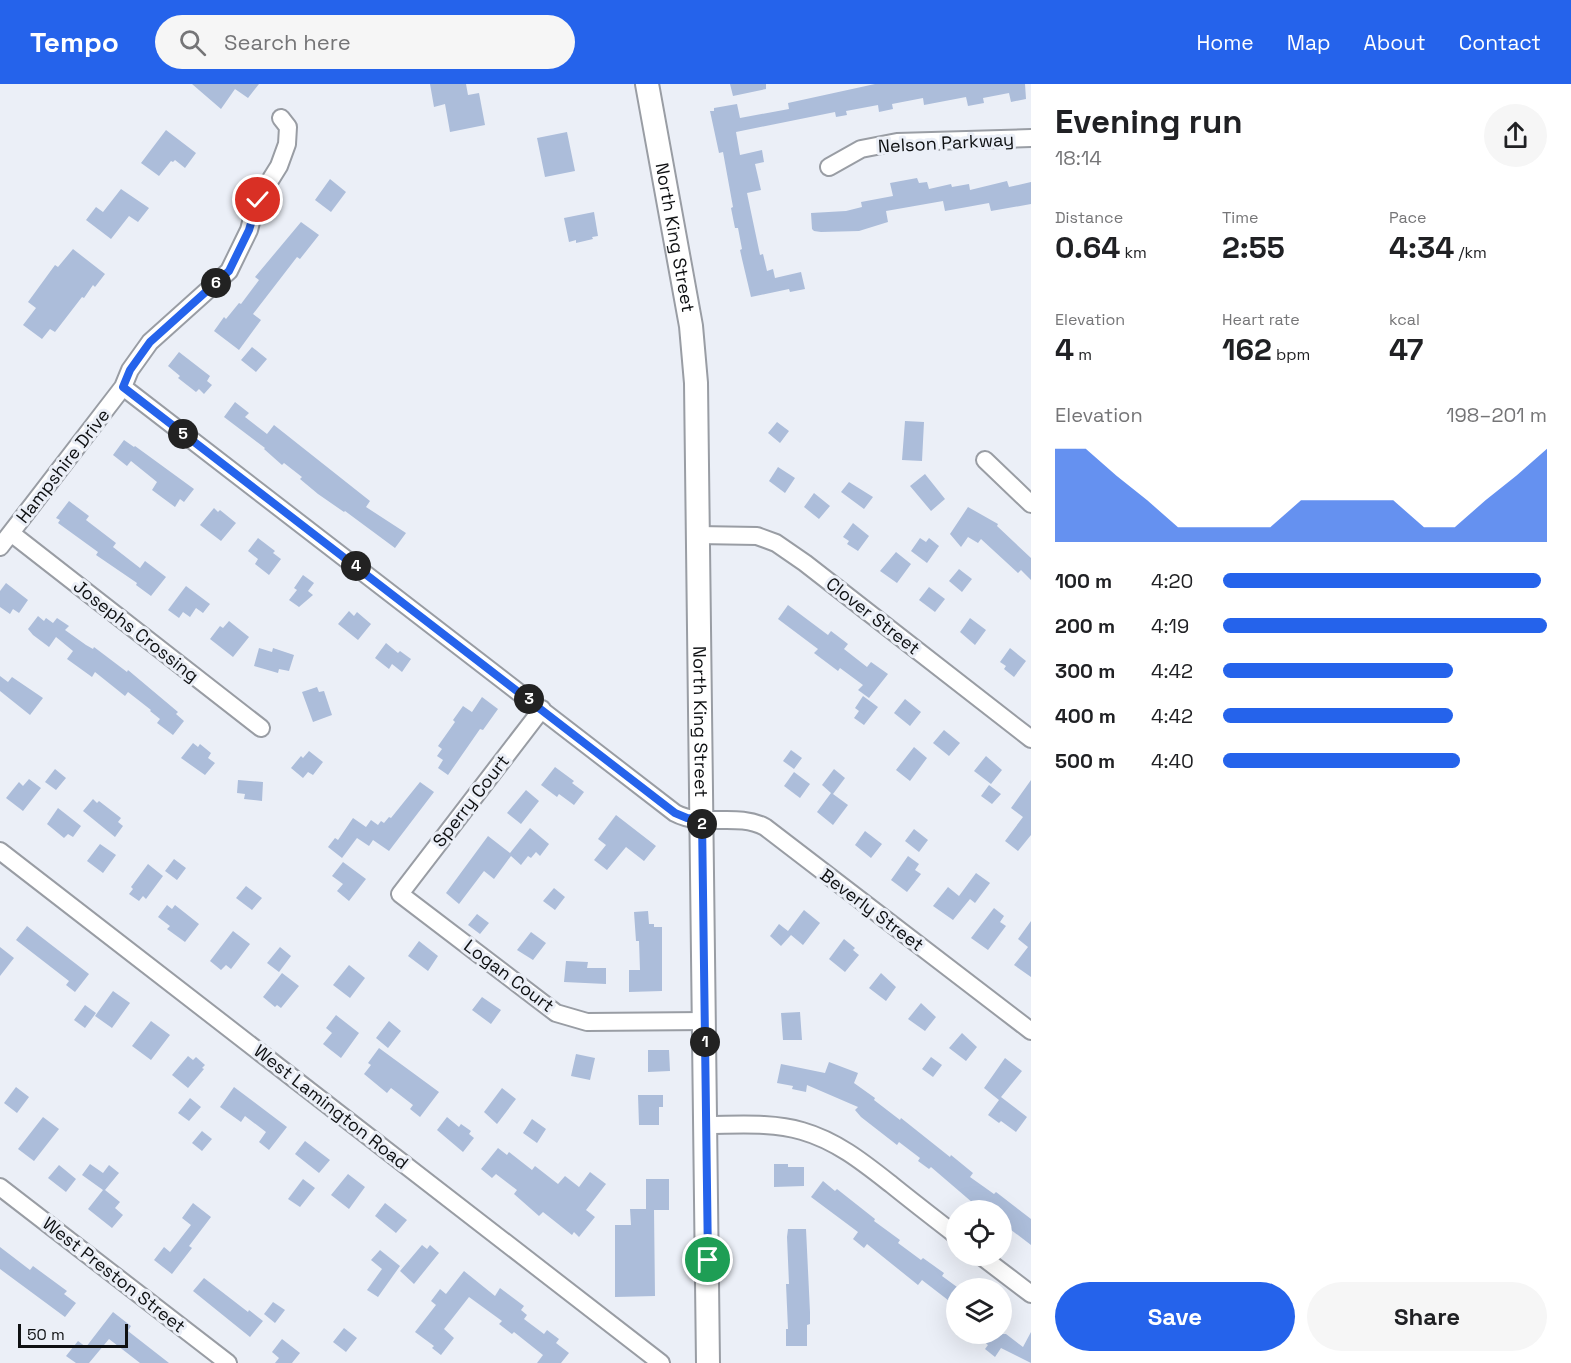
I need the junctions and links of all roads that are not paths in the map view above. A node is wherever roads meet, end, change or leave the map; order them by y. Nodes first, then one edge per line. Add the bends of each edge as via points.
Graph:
1 (647, 84) edge
2 (281, 118) dead end
3 (1031, 138) edge
4 (829, 167) dead end
5 (123, 387) junction
6 (985, 460) dead end
7 (1031, 504) edge
8 (698, 535) junction
9 (5, 540) edge
10 (542, 709) junction
11 (261, 728) dead end
12 (1031, 739) edge
13 (702, 819) junction
14 (0, 850) edge
15 (400, 894) joint
16 (705, 1022) junction
17 (1031, 1031) edge
18 (706, 1125) junction
19 (0, 1187) edge
20 (946, 1227) edge
21 (994, 1266) edge
22 (1031, 1294) edge
23 (228, 1363) edge
24 (661, 1363) edge
25 (708, 1363) edge

1 - 8 main road, North King Street via 691,326 696,383
2 - 5 street, Hampshire Drive via 288,128 287,144 279,166 256,203 249,230 229,271 150,342
3 - 4 street, Nelson Parkway via 897,142 861,149
5 - 9 street, Hampshire Drive
5 - 10 street, Beverly Street
6 - 7 street
8 - 12 street, Clover Street via 757,536 776,543
8 - 13 main road, North King Street
9 - 11 street, Josephs Crossing
10 - 13 street, Beverly Street via 675,813
10 - 15 street, Sperry Court
13 - 16 main road, North King Street
13 - 17 street, Beverly Street via 752,821 765,828
14 - 24 street, West Lamington Road
15 - 16 street, Logan Court via 556,1013 587,1022
16 - 18 main road, North King Street
18 - 20 street via 780,1126 821,1137 861,1161
18 - 25 main road, North King Street
19 - 23 street, West Preston Street
21 - 22 street

